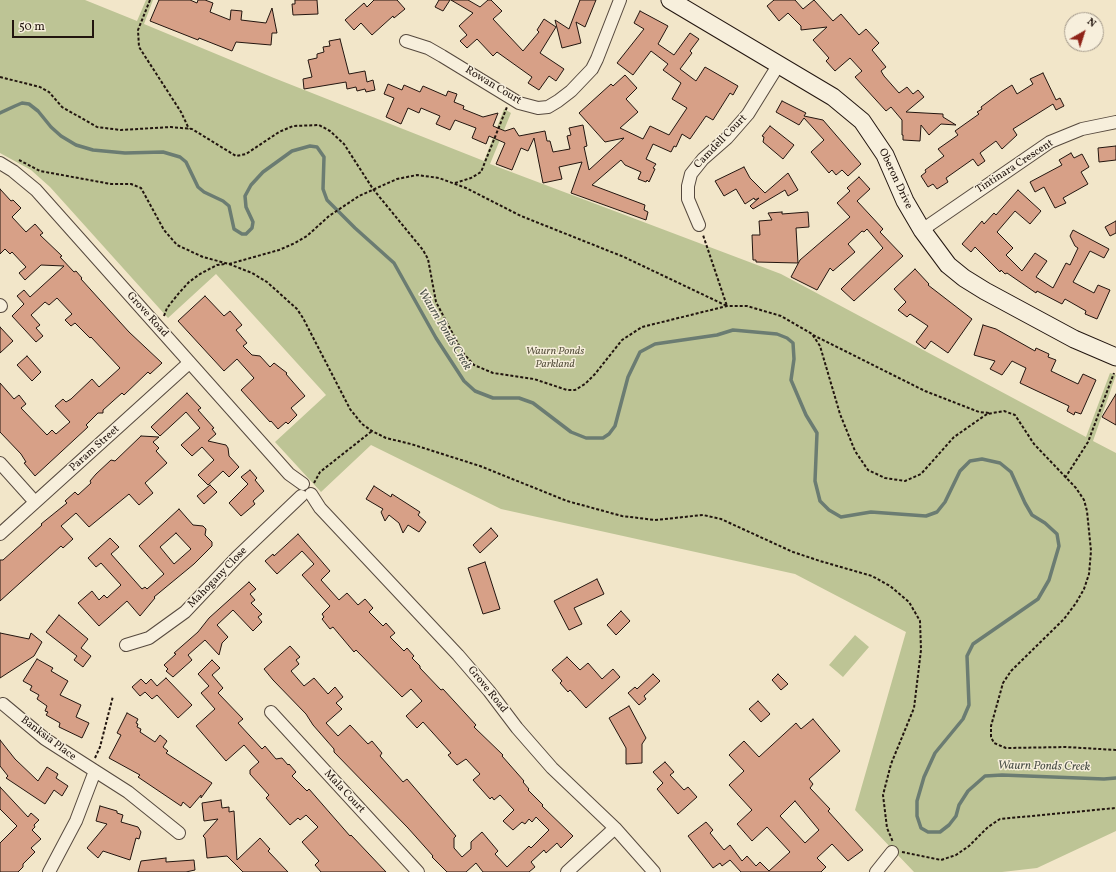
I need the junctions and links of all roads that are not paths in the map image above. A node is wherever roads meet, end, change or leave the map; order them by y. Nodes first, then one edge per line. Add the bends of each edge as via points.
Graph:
1 (620, 0) edge
2 (677, 2) edge
3 (406, 41) dead end
4 (779, 64) junction
5 (1116, 122) edge
6 (0, 163) edge
7 (700, 225) road end
8 (922, 230) junction
9 (189, 363) junction
10 (1115, 365) edge
11 (0, 463) edge
12 (305, 491) junction
13 (35, 502) junction
14 (0, 534) edge
15 (126, 645) dead end
16 (3, 704) dead end
17 (271, 712) dead end
18 (94, 767) junction
19 (615, 828) junction
20 (178, 833) dead end
21 (896, 849) road end
22 (49, 872) edge
23 (418, 872) edge
24 (567, 872) edge
25 (654, 872) edge
26 (876, 872) edge

1 - 3 street, Rowan Court via 592,69 570,91 548,107 529,106 428,48
2 - 4 street, Oberon Drive
4 - 7 street, Camdell Court via 748,114 691,174 688,199
4 - 8 street, Oberon Drive via 833,97 862,121 885,155 904,201
5 - 8 street, Tintinara Crescent via 1082,129 1050,142
6 - 9 street, Grove Road via 36,190
8 - 10 street, Oberon Drive via 948,265 969,281
9 - 12 street, Grove Road
9 - 13 street, Param Street
11 - 13 street
12 - 15 street, Mahogany Close via 185,612 149,638
12 - 19 street, Grove Road via 458,655 552,768
13 - 14 street, Param Street
16 - 18 street, Banksia Place via 45,740
17 - 23 street, Mala Court
18 - 20 street, Banksia Place
18 - 22 street via 76,821
19 - 24 street
19 - 25 street, Grove Road
21 - 26 street

